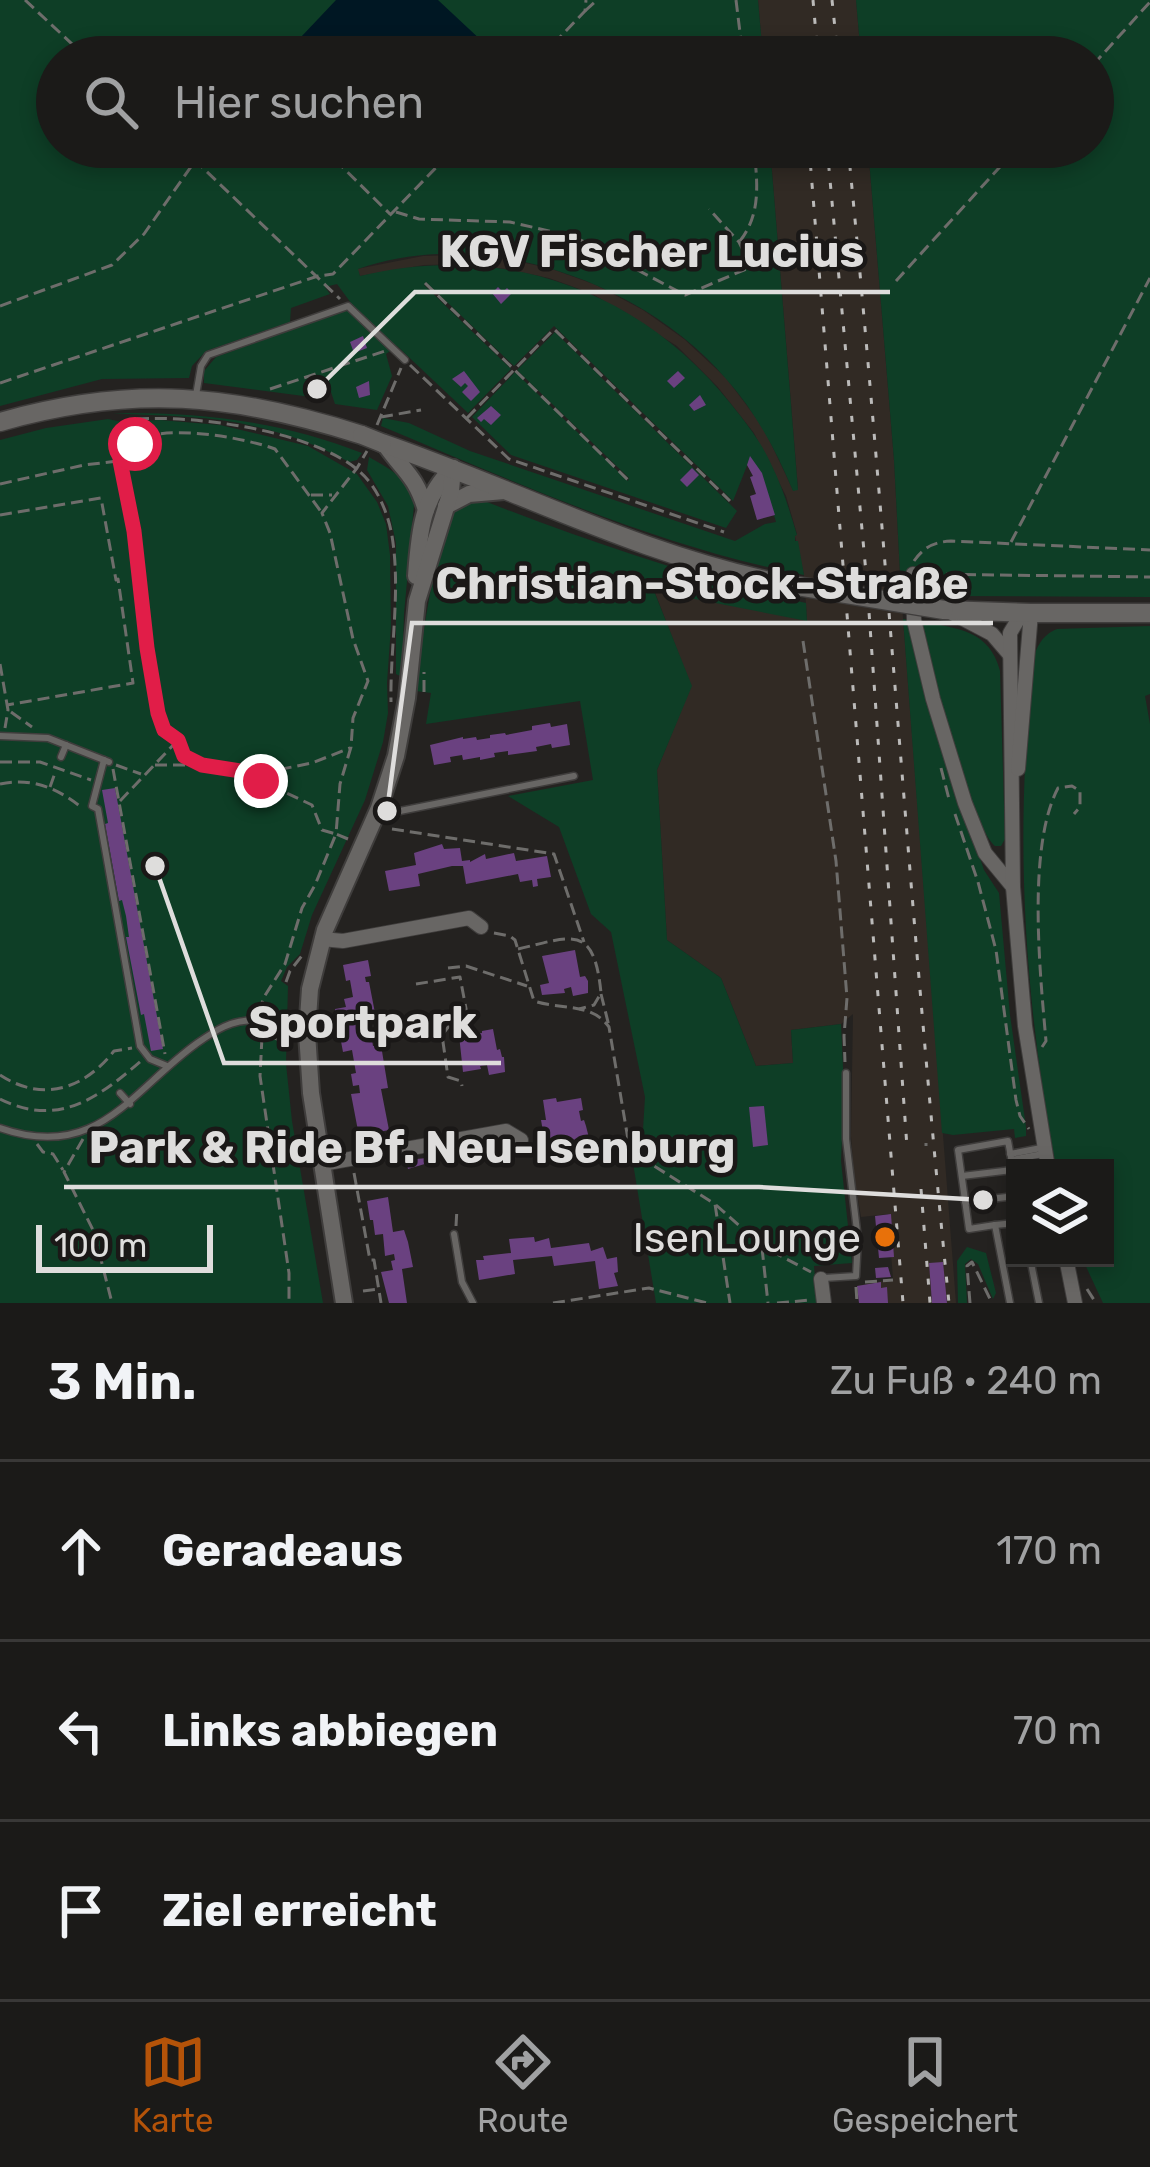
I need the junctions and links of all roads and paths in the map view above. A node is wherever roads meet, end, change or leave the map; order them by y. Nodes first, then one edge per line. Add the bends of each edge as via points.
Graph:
1 (25, 0) edge
2 (586, 0) edge
3 (596, 0) edge
4 (736, 0) edge
5 (1150, 2) edge
6 (585, 11) junction
7 (64, 36) edge
8 (562, 36) edge
9 (740, 36) edge
10 (1114, 42) edge
11 (189, 168) edge
12 (203, 168) edge
13 (345, 168) edge
14 (436, 168) edge
15 (756, 168) edge
16 (999, 168) edge
17 (709, 209) dead end
18 (393, 213) junction
19 (739, 242) junction
20 (318, 276) junction
21 (1150, 278) edge
22 (896, 281) dead end
23 (425, 283) dead end
24 (0, 306) edge
25 (348, 306) junction
26 (392, 348) junction
27 (405, 360) junction
28 (514, 369) junction
29 (0, 383) edge
30 (270, 389) dead end
31 (196, 399) junction
32 (421, 410) dead end
33 (380, 417) junction
34 (137, 418) dead end
35 (466, 419) junction
36 (0, 422) edge
37 (277, 435) junction
38 (374, 440) junction
39 (275, 449) junction
40 (120, 461) junction
41 (357, 468) junction
42 (453, 469) junction
43 (628, 481) dead end
44 (0, 484) edge
45 (504, 491) junction
46 (308, 495) junction
47 (333, 495) junction
48 (730, 501) dead end
49 (446, 506) junction
50 (426, 511) junction
51 (322, 513) junction
52 (0, 515) edge
53 (724, 532) dead end
54 (1010, 543) junction
55 (1150, 550) edge
56 (920, 554) dead end
57 (916, 574) joint
58 (1150, 577) edge
59 (417, 601) junction
60 (946, 610) junction
61 (1031, 613) junction
62 (1150, 613) edge
63 (802, 641) dead end
64 (1010, 655) junction
65 (0, 664) edge
66 (391, 707) dead end
67 (8, 708) junction
68 (2, 736) edge
69 (43, 736) junction
70 (178, 740) junction
71 (805, 744) dead end
72 (66, 745) junction
73 (819, 746) junction
74 (351, 747) junction
75 (939, 757) dead end
76 (106, 761) junction
77 (0, 762) edge
78 (59, 763) junction
79 (154, 765) junction
80 (202, 765) junction
81 (260, 774) junction
82 (145, 775) junction
83 (574, 776) dead end
84 (94, 781) dead end
85 (0, 784) edge
86 (50, 787) junction
87 (1013, 791) junction
88 (119, 801) junction
89 (92, 806) junction
90 (380, 808) junction
91 (1074, 814) dead end
92 (392, 829) dead end
93 (336, 834) junction
94 (362, 846) junction
95 (1013, 887) junction
96 (482, 927) joint
97 (322, 939) junction
98 (584, 942) junction
99 (518, 949) junction
100 (304, 952) dead end
101 (448, 968) dead end
102 (286, 982) dead end
103 (416, 984) dead end
104 (528, 986) junction
105 (601, 993) junction
106 (578, 1009) junction
107 (261, 1026) junction
108 (610, 1028) junction
109 (285, 1042) dead end
110 (140, 1046) junction
111 (1039, 1048) dead end
112 (142, 1060) dead end
113 (166, 1066) junction
114 (846, 1073) joint
115 (0, 1075) edge
116 (463, 1086) dead end
117 (115, 1087) junction
118 (0, 1099) edge
119 (130, 1104) junction
120 (0, 1128) edge
121 (88, 1128) junction
122 (1041, 1130) junction
123 (31, 1136) junction
124 (521, 1140) joint
125 (629, 1151) junction
126 (1046, 1156) edge
127 (1012, 1159) edge
128 (1006, 1163) edge
129 (322, 1164) junction
130 (353, 1165) dead end
131 (64, 1172) junction
132 (962, 1176) junction
133 (1006, 1197) edge
134 (965, 1202) junction
135 (715, 1204) junction
136 (457, 1208) dead end
137 (362, 1215) junction
138 (351, 1217) dead end
139 (1006, 1223) edge
140 (995, 1225) junction
141 (454, 1234) joint
142 (762, 1246) junction
143 (370, 1260) junction
144 (358, 1262) dead end
145 (1032, 1267) edge
146 (1068, 1267) edge
147 (821, 1279) junction
148 (855, 1280) junction
149 (893, 1280) dead end
150 (379, 1289) junction
151 (363, 1292) dead end
152 (823, 1301) edge
153 (112, 1303) edge
154 (289, 1303) edge
155 (344, 1303) edge
156 (382, 1303) edge
157 (473, 1303) edge
158 (553, 1303) edge
159 (707, 1303) edge
160 (730, 1303) edge
161 (768, 1303) edge
162 (777, 1303) edge
163 (857, 1303) edge
164 (970, 1303) edge
165 (992, 1303) edge
166 (1010, 1303) edge
167 (1039, 1303) edge
168 (1075, 1303) edge

1 - 7 path
2 - 6 path
3 - 6 path
4 - 9 path
5 - 10 path
6 - 8 path
11 - 24 path via 112,265
12 - 20 path
13 - 18 path
14 - 18 path
15 - 19 path via 758,198
16 - 22 path
17 - 19 path
18 - 19 path via 510,222 575,237 685,295 751,267
18 - 20 path via 333,274
20 - 25 path
20 - 29 path
21 - 54 path
23 - 28 path
25 - 26 lane
25 - 31 lane via 208,355
26 - 27 lane
26 - 30 path
27 - 33 path
27 - 35 path
28 - 35 path
28 - 43 path
28 - 48 path via 554,329
31 - 36 main road via 90,403
31 - 38 main road via 281,411
32 - 33 path
33 - 38 path
34 - 37 path via 196,419
35 - 53 path via 509,459
37 - 39 path
37 - 41 path
38 - 41 path
38 - 42 main road
38 - 50 street via 415,480
39 - 40 path via 211,434 147,436
39 - 46 path
40 - 44 path
40 - 70 path via 158,713
41 - 47 path
41 - 66 path via 382,504 393,547
42 - 45 main road
42 - 49 street
42 - 50 street
45 - 49 street
45 - 60 main road, bridge via 711,566
46 - 47 path
46 - 51 path
47 - 51 path
49 - 59 street
50 - 59 street
51 - 74 path via 368,681
52 - 67 path via 101,498 134,683
54 - 55 path
54 - 56 path via 937,542
57 - 58 path
57 - 95 street via 914,620 933,699 985,854
59 - 90 street via 404,722
60 - 61 main road
60 - 64 street via 992,634
61 - 62 main road
61 - 64 street via 1012,626
61 - 87 street
63 - 73 path
64 - 87 street
65 - 67 path
67 - 68 path
67 - 69 path
68 - 69 lane
69 - 72 lane
70 - 79 path
70 - 80 path via 184,756
71 - 73 path
72 - 76 lane
72 - 78 lane
73 - 114 path via 843,939
74 - 81 path
74 - 93 path
75 - 122 path via 996,950 1020,1116 1030,1132
76 - 82 path
76 - 88 path
76 - 89 lane
77 - 78 path
78 - 84 path
78 - 86 path
79 - 80 path
79 - 82 path
80 - 81 path
81 - 93 path via 312,805 322,830
82 - 88 path
83 - 90 lane via 400,811
85 - 86 path
86 - 89 path via 81,808
87 - 95 street
88 - 113 path
89 - 110 lane
90 - 94 street
91 - 111 path via 1079,791 1058,788 1041,844 1046,1041
92 - 98 path via 554,854
93 - 94 path
93 - 107 path via 264,998
94 - 97 street
95 - 122 street
96 - 97 street via 469,919
96 - 99 path via 511,936
97 - 129 street via 307,1033
98 - 99 path via 572,937
98 - 105 path
99 - 104 path
100 - 102 path
101 - 104 path
103 - 116 path via 460,977 468,1019 453,1021 442,1036 448,1077
104 - 106 path via 539,1004
105 - 106 path
105 - 108 path
106 - 108 path via 600,1014
107 - 109 path
107 - 113 lane via 230,1022
107 - 154 path via 260,1076
108 - 125 path
110 - 113 lane
110 - 115 path via 114,1051 100,1070 57,1089
112 - 117 path
113 - 119 lane
114 - 148 lane
117 - 118 path via 55,1110
117 - 119 lane
119 - 121 lane
120 - 123 lane
121 - 123 lane
121 - 131 path
122 - 126 street
123 - 131 path
124 - 125 path via 536,1148
124 - 129 street via 506,1131
125 - 135 path
127 - 132 lane via 1008,1142 958,1150
128 - 132 lane
129 - 155 street
130 - 137 path
131 - 153 path via 94,1232
132 - 134 lane
133 - 134 lane
134 - 140 lane via 969,1228
135 - 142 path
135 - 160 path
136 - 141 path
137 - 138 path
137 - 143 path
139 - 140 lane
140 - 166 lane
141 - 157 lane
142 - 147 path
142 - 161 path
143 - 144 path
143 - 150 path
145 - 167 lane
146 - 168 street
147 - 148 lane
147 - 152 street
148 - 149 path
148 - 163 path
150 - 151 path
150 - 156 path
152 - 162 path
158 - 159 path via 649,1288
164 - 165 path via 971,1262

